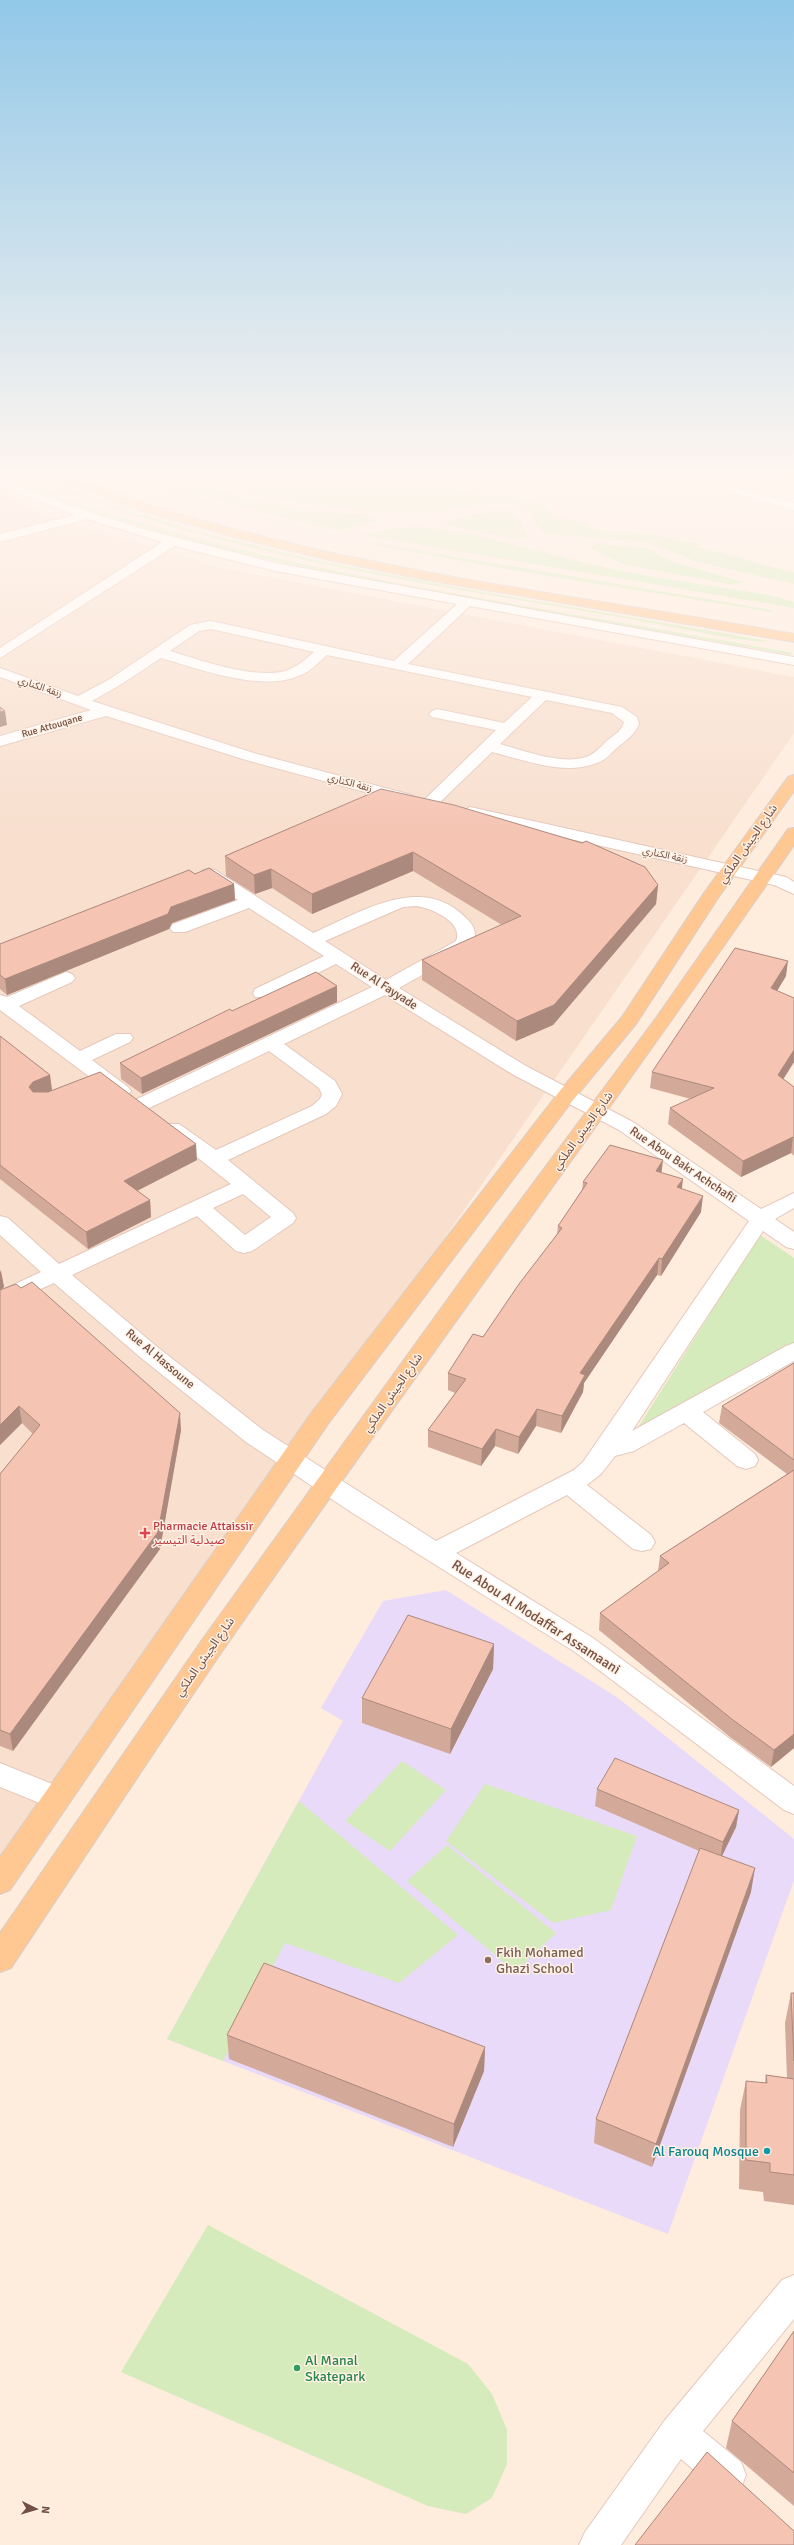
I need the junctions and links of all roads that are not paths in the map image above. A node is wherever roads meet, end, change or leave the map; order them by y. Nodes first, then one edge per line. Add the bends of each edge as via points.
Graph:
1 (88, 597) edge
2 (433, 597) edge
3 (561, 597) edge
4 (466, 603) junction
5 (794, 638) edge
6 (322, 651) junction
7 (0, 654) edge
8 (160, 654) junction
9 (794, 661) edge
10 (397, 666) junction
11 (0, 672) edge
12 (542, 695) junction
13 (80, 701) junction
14 (104, 711) junction
15 (437, 714) dead end
16 (507, 728) junction
17 (0, 741) edge
18 (489, 746) junction
19 (794, 780) edge
20 (378, 791) junction
21 (359, 804) edge
22 (442, 806) junction
23 (794, 833) edge
24 (226, 862) dead end
25 (731, 870) junction
26 (763, 877) junction
27 (794, 889) edge
28 (251, 901) junction
29 (178, 928) dead end
30 (313, 940) junction
31 (338, 956) junction
32 (66, 978) dead end
33 (386, 988) junction
34 (262, 993) dead end
35 (2, 1003) edge
36 (123, 1038) dead end
37 (272, 1044) junction
38 (79, 1059) junction
39 (104, 1078) junction
40 (84, 1086) edge
41 (566, 1096) junction
42 (140, 1105) junction
43 (598, 1112) junction
44 (214, 1159) junction
45 (245, 1185) junction
46 (794, 1199) edge
47 (198, 1206) junction
48 (761, 1218) junction
49 (0, 1222) edge
50 (794, 1242) edge
51 (55, 1273) junction
52 (0, 1300) edge
53 (794, 1350) edge
54 (687, 1412) junction
55 (607, 1449) junction
56 (291, 1460) junction
57 (746, 1460) dead end
58 (330, 1483) junction
59 (568, 1483) junction
60 (642, 1542) dead end
61 (436, 1552) junction
62 (0, 1775) edge
63 (791, 1795) edge
64 (58, 1798) junction
65 (0, 1881) edge
66 (0, 1958) edge
67 (794, 2292) edge
68 (678, 2433) junction
69 (754, 2498) edge
70 (598, 2545) edge

1 - 7 street
2 - 4 street
3 - 5 main road
4 - 9 street
4 - 10 street
6 - 8 street via 303,668 290,674 267,678
6 - 8 street via 211,625 195,628
6 - 10 street
8 - 13 street
10 - 12 street
11 - 13 street, زنقة الكناري
12 - 16 street
12 - 18 street via 617,710 632,720 631,726 605,751 584,762 555,761
13 - 14 street, زنقة الكناري
14 - 17 street, Rue Attouqane
14 - 20 street, زنقة الكناري via 232,753
15 - 16 street
16 - 18 street
18 - 22 street
19 - 25 main road, شارع الجيش الملكي
20 - 21 street
20 - 22 street, زنقة الكناري
22 - 25 street, زنقة الكناري
23 - 26 main road, شارع الجيش الملكي
24 - 28 street, Rue Al Fayyade via 198,874
25 - 26 street, زنقة الكناري
25 - 41 main road, شارع الجيش الملكي via 710,897 629,1020
26 - 27 street, زنقة الكناري via 780,881
26 - 43 main road, شارع الجيش الملكي
28 - 29 street
28 - 30 street, Rue Al Fayyade
30 - 31 street, Rue Al Fayyade
30 - 33 street via 398,903 409,901 434,906 464,924 469,931 464,944
31 - 33 street, Rue Al Fayyade
31 - 34 street
32 - 35 street
33 - 37 street
33 - 41 street, Rue Al Fayyade
35 - 38 street
36 - 38 street
37 - 42 street
37 - 44 street via 328,1086 332,1094 329,1102 319,1110
38 - 39 street
39 - 40 street
39 - 42 street
41 - 43 street, Rue Abou Bakr Achchafii
41 - 56 main road, شارع الجيش الملكي via 320,1418
42 - 44 street
43 - 48 street, Rue Abou Bakr Achchafii via 626,1126
43 - 58 main road, شارع الجيش الملكي via 476,1276
44 - 45 street
45 - 47 street
45 - 47 street via 285,1218 244,1246
46 - 48 street
47 - 51 street
48 - 50 street, Rue Abou Bakr Achchafii
48 - 55 street
49 - 51 street, Rue Al Hassoune
51 - 52 street
51 - 56 street, Rue Al Hassoune via 241,1426
53 - 54 street
54 - 55 street via 625,1445
54 - 57 street
55 - 59 street via 592,1468
56 - 58 street, Rue Al Hassoune
56 - 64 main road, شارع الجيش الملكي
58 - 61 street, Rue Abou Al Modaffar Assamaani via 360,1506
58 - 66 main road, شارع الجيش الملكي via 211,1647
59 - 60 street
59 - 61 street
61 - 63 street, Rue Abou Al Modaffar Assamaani via 584,1645
62 - 64 street
64 - 65 main road, شارع الجيش الملكي
67 - 68 street
68 - 69 street
68 - 70 street

